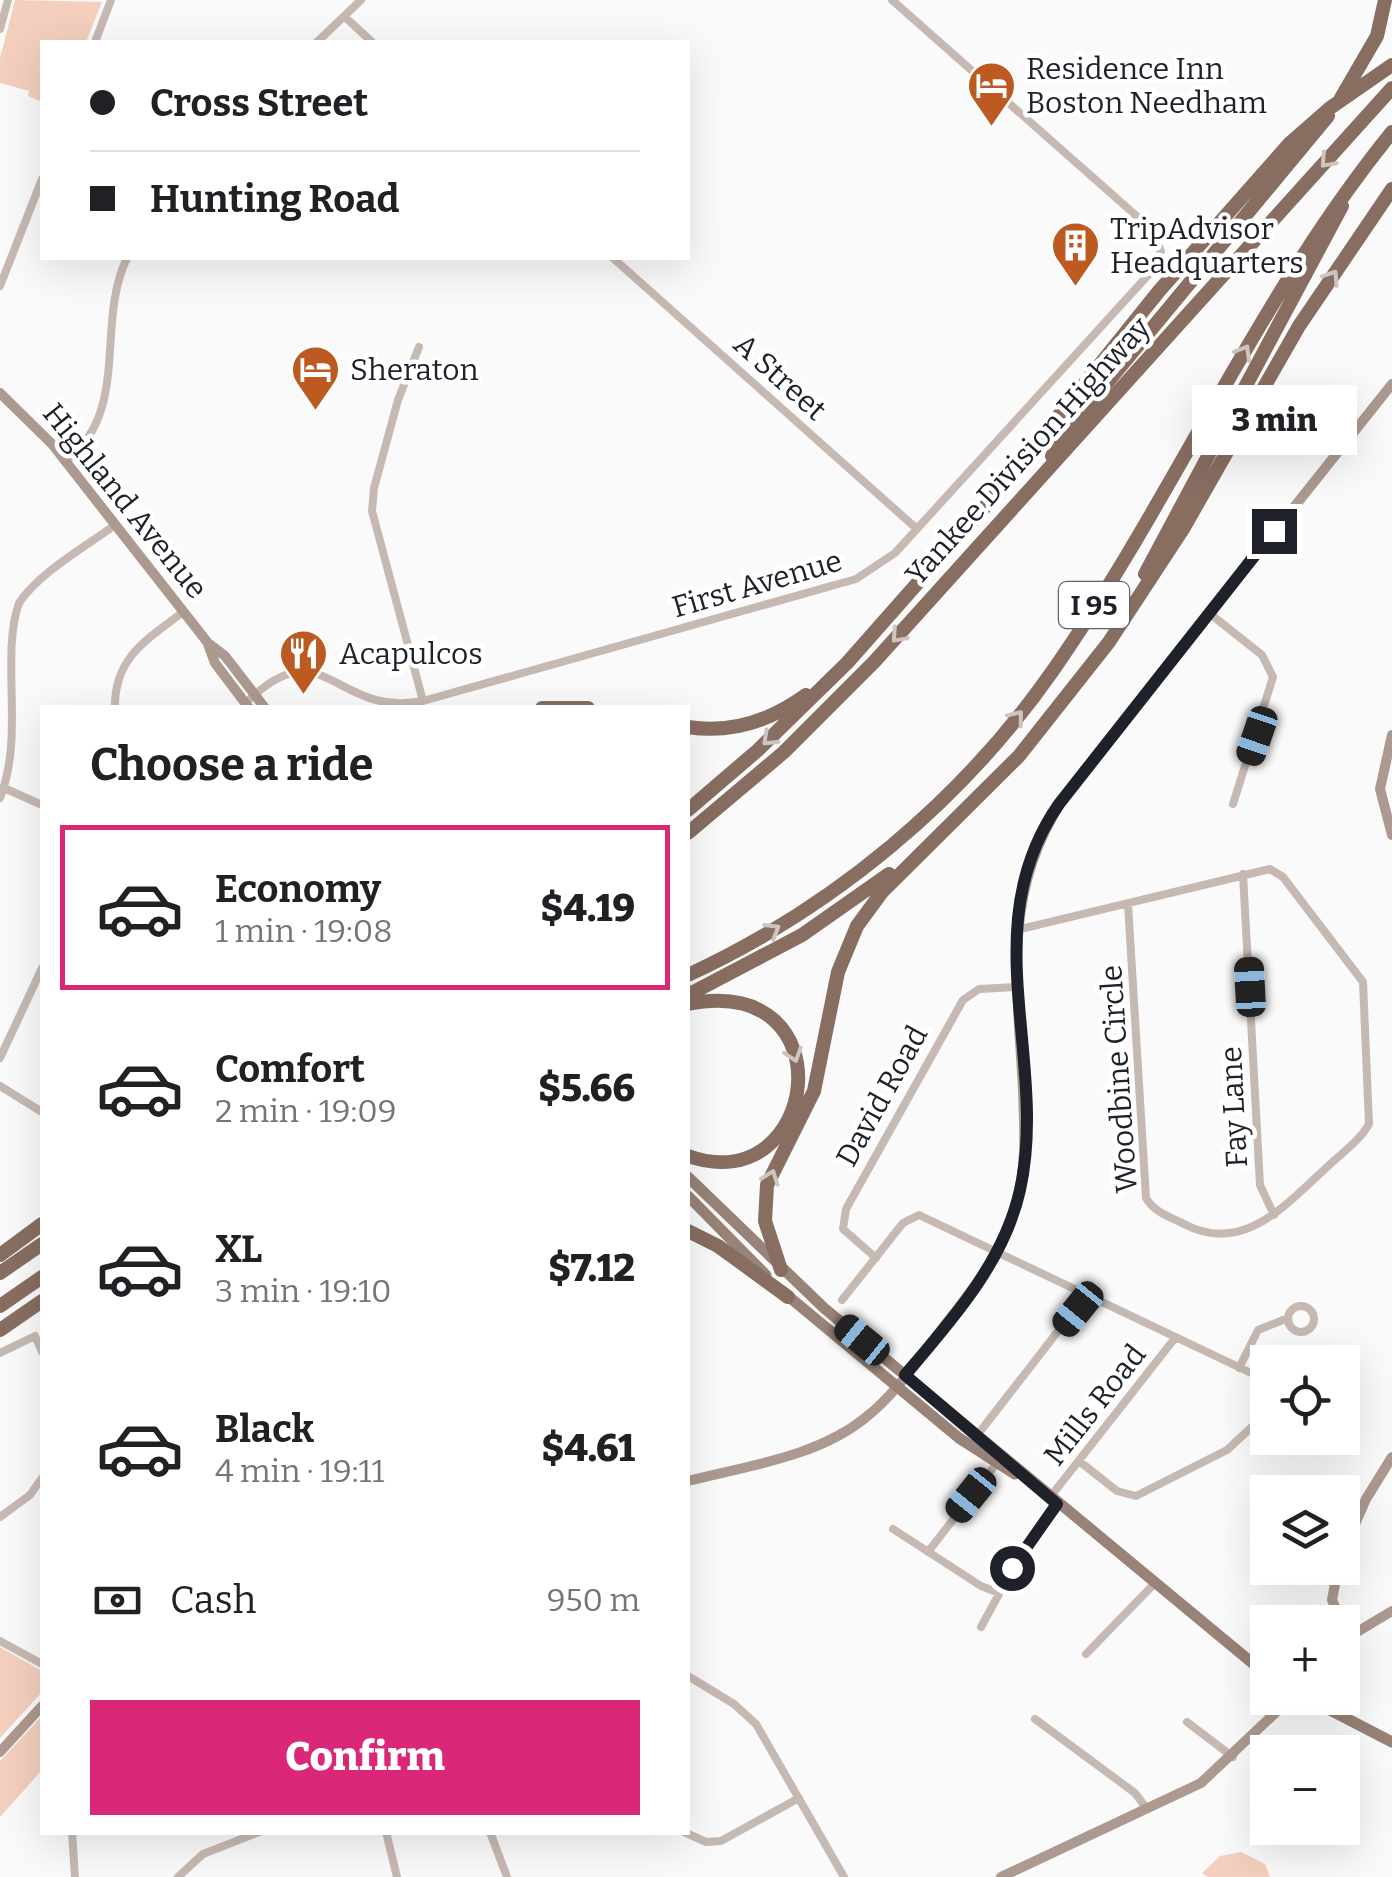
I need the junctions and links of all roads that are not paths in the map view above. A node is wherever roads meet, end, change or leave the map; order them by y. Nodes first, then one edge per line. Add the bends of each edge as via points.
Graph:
1 (8, 0) edge
2 (112, 0) edge
3 (361, 0) edge
4 (1385, 0) edge
5 (895, 1) edge
6 (344, 16) junction
7 (0, 29) edge
8 (96, 40) edge
9 (319, 40) edge
10 (370, 40) edge
11 (1392, 64) edge
12 (1392, 88) edge
13 (1392, 132) edge
14 (40, 184) edge
15 (1350, 186) junction
16 (1392, 189) edge
17 (126, 260) edge
18 (615, 260) edge
19 (0, 286) edge
20 (419, 347) dead end
21 (1392, 384) edge
22 (0, 393) edge
23 (66, 461) junction
24 (1036, 482) junction
25 (114, 525) junction
26 (917, 529) junction
27 (183, 612) junction
28 (1209, 613) junction
29 (862, 644) junction
30 (1096, 657) junction
31 (422, 701) junction
32 (250, 702) edge
33 (115, 705) edge
34 (690, 728) edge
35 (1392, 735) edge
36 (4, 788) junction
37 (0, 798) edge
38 (40, 804) edge
39 (1233, 804) dead end
40 (690, 808) edge
41 (963, 813) junction
42 (690, 831) edge
43 (1392, 834) edge
44 (1242, 874) junction
45 (1128, 904) junction
46 (1016, 930) junction
47 (40, 972) edge
48 (690, 975) edge
49 (1017, 987) junction
50 (690, 994) edge
51 (690, 1004) edge
52 (0, 1058) edge
53 (0, 1086) edge
54 (40, 1111) edge
55 (690, 1156) edge
56 (690, 1179) edge
57 (690, 1198) edge
58 (1274, 1216) junction
59 (40, 1225) edge
60 (690, 1233) edge
61 (40, 1245) edge
62 (997, 1253) junction
63 (0, 1255) edge
64 (876, 1258) junction
65 (781, 1270) junction
66 (0, 1272) edge
67 (40, 1278) edge
68 (1086, 1295) junction
69 (788, 1297) junction
70 (842, 1300) dead end
71 (40, 1303) edge
72 (0, 1306) edge
73 (1288, 1318) dead end
74 (0, 1330) edge
75 (1175, 1338) junction
76 (40, 1348) edge
77 (0, 1354) edge
78 (1239, 1368) junction
79 (1250, 1373) edge
80 (905, 1375) junction
81 (895, 1387) junction
82 (1250, 1428) edge
83 (978, 1435) junction
84 (969, 1446) junction
85 (1392, 1457) edge
86 (1079, 1462) junction
87 (996, 1464) junction
88 (40, 1481) edge
89 (690, 1481) edge
90 (1027, 1481) junction
91 (1053, 1501) junction
92 (1360, 1512) edge
93 (0, 1517) edge
94 (893, 1529) dead end
95 (928, 1552) junction
96 (1155, 1583) junction
97 (999, 1593) junction
98 (1392, 1611) edge
99 (981, 1627) dead end
100 (1360, 1630) edge
101 (0, 1641) edge
102 (1086, 1654) dead end
103 (1250, 1661) edge
104 (40, 1663) edge
105 (690, 1677) edge
106 (40, 1708) edge
107 (1274, 1715) edge
108 (1340, 1715) edge
109 (1035, 1719) dead end
110 (1187, 1722) dead end
111 (1392, 1742) edge
112 (0, 1752) edge
113 (1233, 1757) junction
114 (799, 1798) junction
115 (1147, 1809) junction
116 (72, 1835) edge
117 (251, 1835) edge
118 (387, 1835) edge
119 (491, 1835) edge
120 (690, 1835) edge
121 (75, 1877) edge
122 (178, 1877) edge
123 (397, 1877) edge
124 (506, 1877) edge
125 (844, 1877) edge
126 (1001, 1877) edge

1 - 7 street
2 - 8 street
3 - 6 street
4 - 24 highway via 1372,44 1334,108 1067,431
5 - 26 street, First Avenue via 1150,227 1160,248 1150,272
6 - 9 street
6 - 10 street
11 - 29 highway via 1282,152
12 -> 24 highway, Yankee Division Highway
13 - 15 highway, I 95
14 - 19 street
15 - 30 highway via 1332,230
48 -> 15 highway, I 95 via 789,920 866,866 1004,734 1070,644
30 -> 16 highway via 1174,544 1299,326
17 - 23 street via 110,306 104,402 84,444
18 - 26 street, A Street
20 - 31 street via 398,400 372,512
21 - 28 main road
22 - 23 main road, Highland Avenue
23 - 25 main road, Highland Avenue
24 -> 42 highway, Yankee Division Highway via 829,708
25 - 27 main road, Highland Avenue
25 - 36 street via 26,594 12,617 4,655 12,747
26 - 31 street, First Avenue via 884,563 856,579
27 - 32 main road, Highland Avenue
27 - 33 street via 123,662
28 - 39 street via 1264,658 1273,677
28 - 46 main road via 1053,812 1026,869
29 - 34 highway via 808,694 772,716 732,728
29 -> 40 highway via 805,706
30 - 41 highway via 1029,744
31 - 32 street, First Avenue via 374,702 298,669
35 - 43 main road via 1380,782
36 - 37 street
36 - 38 street
41 - 50 highway via 835,914
65 -> 41 highway via 764,1221 767,1185 816,1084 843,956 876,898
44 - 45 street
44 - 58 street, Fay Lane via 1260,1190
44 - 58 street, Woodbine Circle via 1280,874 1356,968 1366,992 1369,1124
45 - 46 street
45 - 58 street, Woodbine Circle via 1147,1202 1190,1228 1216,1234 1247,1230
46 - 49 main road
47 - 52 street
49 - 62 main road via 1024,1157 1017,1202
49 - 64 street, David Road via 979,989 963,1000 846,1210 843,1229
51 -> 55 highway via 734,1001 766,1014 790,1042 800,1081 788,1122 762,1150 727,1162
53 - 54 street
56 - 65 main road
57 - 69 main road
59 - 63 highway
60 - 69 highway
61 - 66 highway
62 - 64 street via 919,1215 903,1222
62 - 68 street
62 - 80 main road
64 - 70 street
65 - 80 main road
67 - 72 highway
68 - 75 street
68 - 83 street
69 - 81 main road
71 - 74 highway
73 - 78 street via 1258,1330
75 - 78 street
75 - 86 street, Mills Road
76 - 77 street via 34,1336
78 - 79 street
80 - 81 main road
80 - 83 main road
81 - 84 main road
81 - 89 main road via 864,1420 826,1441
82 - 86 street via 1226,1450 1136,1496 1117,1492
83 - 84 street
83 - 90 main road
84 - 87 main road
85 - 92 main road
86 - 91 street, Mills Road
87 - 90 main road
87 - 95 street
88 - 93 street
90 - 91 main road
91 - 96 main road
91 - 97 street, Mills Road
94 - 95 street
95 - 97 street
96 - 102 street
96 - 103 main road
97 - 99 street, Mills Road
98 - 100 main road
101 - 104 street
105 - 114 street via 746,1714
106 - 112 main road
107 - 113 main road
108 - 111 main road
109 - 115 street
110 - 113 street
113 - 115 main road via 1201,1783
114 - 120 street via 721,1842
114 - 125 street
115 - 126 main road
116 - 121 street
117 - 122 street via 203,1854
118 - 123 street
119 - 124 street

